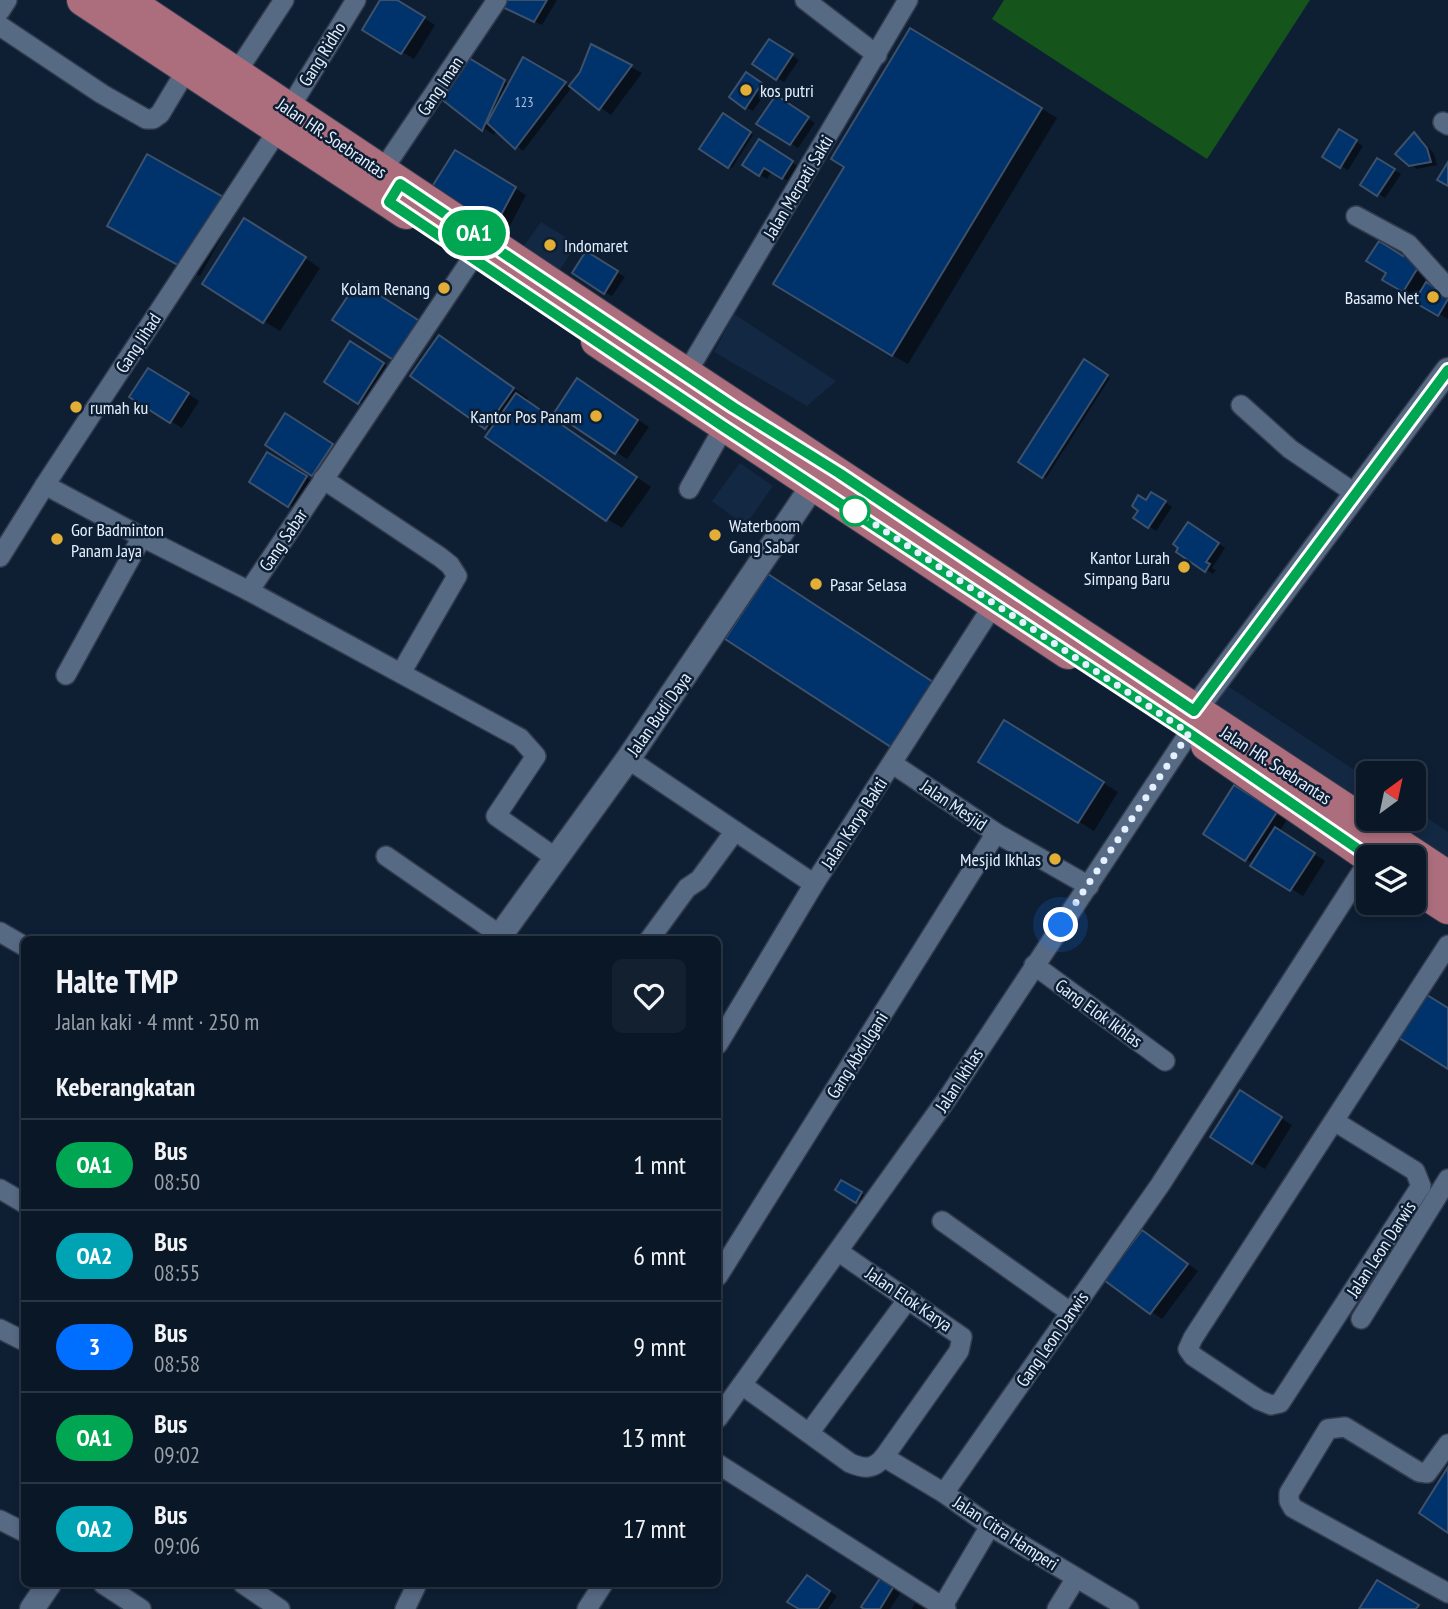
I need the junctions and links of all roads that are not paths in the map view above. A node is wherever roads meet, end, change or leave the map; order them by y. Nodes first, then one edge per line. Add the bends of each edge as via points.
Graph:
1 (7, 0) edge
2 (83, 0) edge
3 (126, 0) edge
4 (284, 0) edge
5 (356, 0) edge
6 (497, 0) edge
7 (805, 0) edge
8 (908, 0) edge
9 (0, 11) edge
10 (0, 26) edge
11 (877, 55) junction
12 (187, 69) junction
13 (236, 74) junction
14 (283, 119) junction
15 (390, 186) junction
16 (1356, 216) dead end
17 (473, 257) junction
18 (1448, 288) edge
19 (1448, 370) edge
20 (686, 374) junction
21 (1241, 405) dead end
22 (724, 427) junction
23 (323, 479) junction
24 (814, 484) junction
25 (45, 485) junction
26 (689, 489) dead end
27 (1356, 494) junction
28 (142, 537) junction
29 (0, 557) edge
30 (249, 591) junction
31 (994, 604) junction
32 (401, 673) junction
33 (66, 676) dead end
34 (1191, 722) junction
35 (628, 760) junction
36 (893, 764) junction
37 (1343, 823) junction
38 (735, 831) junction
39 (996, 833) junction
40 (1361, 845) edge
41 (386, 856) dead end
42 (556, 858) junction
43 (1448, 877) edge
44 (1356, 881) edge
45 (814, 884) junction
46 (1089, 886) junction
47 (1426, 894) edge
48 (1448, 908) edge
49 (0, 932) edge
50 (498, 936) edge
51 (500, 936) edge
52 (652, 936) edge
53 (21, 944) edge
54 (1448, 945) edge
55 (1034, 965) junction
56 (721, 1039) edge
57 (1165, 1061) dead end
58 (1334, 1121) junction
59 (1448, 1179) edge
60 (0, 1189) edge
61 (21, 1201) edge
62 (942, 1221) dead end
63 (839, 1252) junction
64 (721, 1271) edge
65 (908, 1299) junction
66 (1070, 1312) junction
67 (1361, 1319) dead end
68 (0, 1329) edge
69 (21, 1340) edge
70 (741, 1385) junction
71 (721, 1414) edge
72 (809, 1433) junction
73 (1448, 1444) edge
74 (884, 1457) junction
75 (721, 1466) edge
76 (944, 1493) junction
77 (0, 1520) edge
78 (990, 1526) junction
79 (21, 1530) edge
80 (1076, 1578) junction
81 (47, 1587) edge
82 (108, 1587) edge
83 (256, 1587) edge
84 (416, 1587) edge
85 (601, 1587) edge
86 (1448, 1593) edge
87 (943, 1608) edge
88 (32, 1609) edge
89 (141, 1609) edge
90 (280, 1609) edge
91 (405, 1609) edge
92 (587, 1609) edge
93 (1057, 1609) edge
94 (1129, 1609) edge

1 - 9 street
2 - 12 main road, Jalan HR. Soebrantas
3 - 13 main road, Jalan HR. Soebrantas
4 - 13 street
5 - 14 street, Gang Ridho
6 - 15 street, Gang Iman
7 - 11 street
8 - 11 street, Jalan Merpati Sakti
10 - 12 street via 146,119 160,114
11 - 20 street, Jalan Merpati Sakti
12 - 14 main road, Jalan HR. Soebrantas
13 - 14 main road, Jalan HR. Soebrantas
14 - 15 main road, Jalan HR. Soebrantas
14 - 25 street, Gang Jihad
15 - 17 main road, Jalan HR. Soebrantas
15 - 20 main road, Jalan HR. Soebrantas
16 - 18 street via 1408,244
17 - 22 main road, Jalan HR. Soebrantas
17 - 23 street, Gang Sabar
19 - 27 street
20 - 34 main road, Jalan HR. Soebrantas via 850,481
21 - 27 street via 1290,449
22 - 24 main road, Jalan HR. Soebrantas
22 - 26 street
23 - 30 street, Gang Sabar
23 - 32 street via 440,557 457,576
24 - 31 main road, Jalan HR. Soebrantas
24 - 35 street, Jalan Budi Daya
25 - 28 street
25 - 29 street, Gang Jihad
27 - 34 street
28 - 30 street
28 - 33 street
30 - 32 street
31 - 34 main road, Jalan HR. Soebrantas
31 - 36 street, Jalan Karya Bakti
32 - 42 street via 531,748 536,756 496,816
34 - 37 main road, Jalan HR. Soebrantas
34 - 46 street, Jalan Ikhlas
35 - 38 street
35 - 42 street, Jalan Budi Daya
36 - 39 street, Jalan Mesjid
36 - 45 street, Jalan Karya Bakti
37 - 40 main road, Jalan HR. Soebrantas
37 - 43 main road, Jalan HR. Soebrantas
38 - 45 street
38 - 52 street
39 - 46 street, Jalan Mesjid
39 - 64 street, Gang Abdulgani
41 - 50 street
42 - 51 street, Jalan Budi Daya
44 - 66 street, Gang Leon Darwis via 1160,1185
45 - 56 street, Jalan Karya Bakti
46 - 55 street, Jalan Ikhlas
47 - 48 main road
49 - 53 street
54 - 58 street
55 - 57 street, Gang Elok Ikhlas
55 - 63 street, Jalan Ikhlas
58 - 58 street, Jalan Leon Darwis via 1188,1349 1271,1405 1280,1403 1421,1186 1415,1171
59 - 67 street
60 - 61 street
62 - 66 street
63 - 65 street, Jalan Elok Karya
63 - 70 street, Jalan Ikhlas
65 - 72 street
65 - 74 street, Jalan Elok Karya via 957,1332 962,1341 960,1351
66 - 76 street, Gang Leon Darwis
68 - 69 street
70 - 71 street, Jalan Ikhlas
70 - 72 street
72 - 74 street via 850,1463 866,1468
73 - 86 street via 1427,1473 1345,1427 1328,1429 1289,1493 1293,1508
74 - 76 street, Jalan Citra Hamperi
75 - 87 street
76 - 78 street, Jalan Citra Hamperi
77 - 79 street
78 - 80 street, Jalan Citra Hamperi
78 - 87 street
80 - 93 street
80 - 94 street, Jalan Citra Hamperi
81 - 88 street
82 - 89 street
83 - 90 street
84 - 91 street
85 - 92 street

